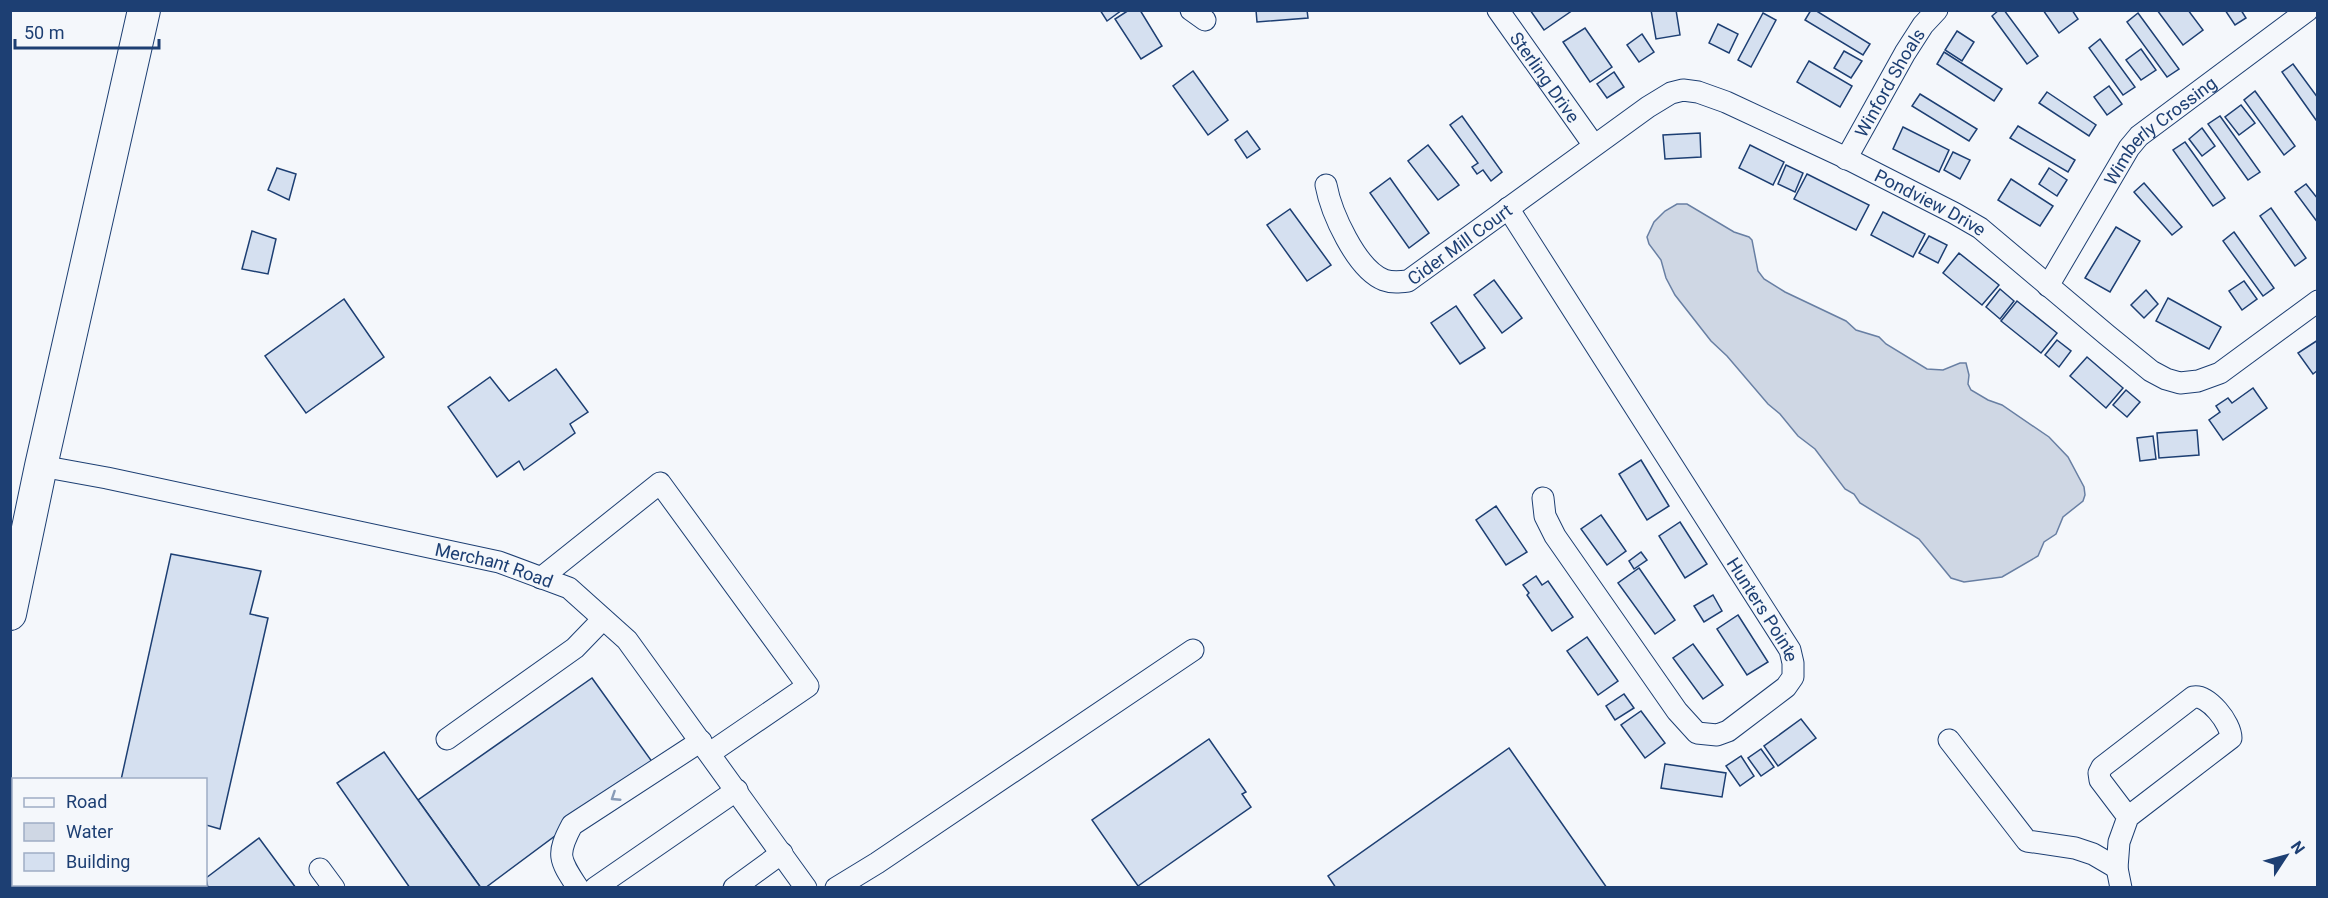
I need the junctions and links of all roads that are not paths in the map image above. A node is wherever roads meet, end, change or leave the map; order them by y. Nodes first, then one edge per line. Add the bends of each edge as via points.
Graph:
1 (144, 10) edge
2 (1498, 10) edge
3 (1937, 10) edge
4 (2308, 10) edge
5 (1593, 144) junction
6 (1846, 159) junction
7 (1326, 185) dead end
8 (1508, 208) junction
9 (2048, 286) junction
10 (2318, 301) edge
11 (41, 466) junction
12 (1544, 498) dead end
13 (541, 578) junction
14 (10, 614) edge
15 (603, 619) junction
16 (1193, 650) dead end
17 (447, 739) dead end
18 (1949, 740) dead end
19 (706, 747) junction
20 (737, 790) junction
21 (2128, 817) junction
22 (782, 853) junction
23 (320, 869) dead end
24 (2119, 878) edge
25 (334, 888) edge
26 (578, 888) edge
27 (595, 888) edge
28 (734, 888) edge
29 (806, 888) edge
30 (836, 888) edge

1 - 11 highway
2 - 5 street, Sterling Drive
3 - 6 street, Winford Shoals via 1905,53
4 - 9 street, Wimberly Crossing via 2139,136
5 - 6 street, Pondview Drive via 1648,106 1683,90 1726,102
5 - 8 street, Cider Mill Court
6 - 9 street, Pondview Drive via 1980,228
7 - 8 street, Cider Mill Court via 1332,212 1361,259 1374,274 1397,282 1408,281
8 - 12 street, Hunters Pointe via 1790,650 1792,676 1786,687 1728,731 1706,736 1697,733 1677,711 1554,536 1545,516
9 - 10 street, Pondview Drive via 2151,371 2180,383 2209,378
11 - 13 street, Merchant Road via 499,562
11 - 14 highway
13 - 15 street, Merchant Road via 568,588
13 - 19 street via 660,483 808,686
15 - 17 street via 574,648
15 - 19 street, Merchant Road via 627,640
16 - 30 street
18 - 24 street via 2027,841 2093,854
19 - 20 street, Merchant Road
19 -> 26 street via 664,766 572,825 561,846 563,865
20 - 22 street, Merchant Road
20 - 27 street
21 - 21 street via 2231,738 2228,725 2206,699 2193,697 2102,767 2100,780
21 - 24 street via 2119,842
22 - 28 street
22 - 29 street, Merchant Road
23 - 25 street

